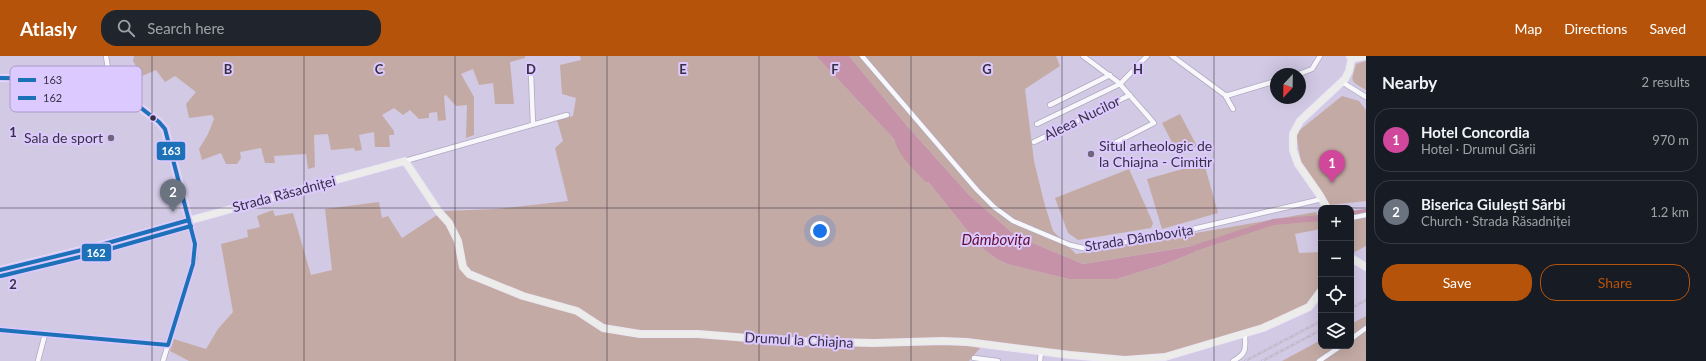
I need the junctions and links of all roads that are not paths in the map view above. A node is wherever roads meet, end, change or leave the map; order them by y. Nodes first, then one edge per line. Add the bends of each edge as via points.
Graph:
1 (106, 56) edge
2 (862, 56) edge
3 (1083, 56) edge
4 (1147, 56) edge
5 (1172, 56) edge
6 (1320, 56) edge
7 (1351, 56) edge
8 (1365, 56) edge
9 (529, 65) dead end
10 (108, 66) edge
11 (1306, 71) edge
12 (1110, 75) junction
13 (0, 78) edge
14 (10, 78) edge
15 (1342, 82) junction
16 (1270, 83) edge
17 (1120, 84) junction
18 (1130, 95) junction
19 (1225, 95) junction
20 (1366, 98) edge
21 (1050, 105) dead end
22 (142, 109) edge
23 (1233, 109) dead end
24 (567, 115) dead end
25 (533, 124) junction
26 (1038, 124) dead end
27 (1034, 142) dead end
28 (1111, 145) dead end
29 (405, 161) junction
30 (1322, 199) junction
31 (1326, 205) edge
32 (1366, 215) edge
33 (1354, 217) edge
34 (189, 220) junction
35 (1354, 260) edge
36 (1366, 266) edge
37 (0, 270) edge
38 (1318, 295) edge
39 (1366, 328) edge
40 (0, 330) edge
41 (1245, 333) junction
42 (45, 334) junction
43 (1354, 337) edge
44 (168, 345) junction
45 (1337, 349) edge
46 (1041, 352) junction
47 (974, 358) dead end
48 (1070, 358) edge
49 (1096, 359) edge
50 (1165, 359) edge
51 (1124, 360) edge
52 (38, 361) edge
53 (163, 361) edge
54 (998, 361) edge
55 (1040, 361) edge
56 (1234, 361) edge
57 (1319, 361) edge

1 - 10 street
2 - 30 street, Strada Dâmbovița via 994,207 1019,224 1077,247 1097,247 1159,237
3 - 12 street, Aleea Nucilor
4 - 17 street, Aleea Nucilor
5 - 19 street
6 - 11 street via 1312,69
7 - 8 main road
7 - 15 main road via 1349,71
9 - 25 street
12 - 17 street, Aleea Nucilor
12 - 21 street, Aleea Nucilor
13 - 14 main road
15 - 20 street
15 - 30 main road via 1300,121 1293,134 1293,150 1298,164
16 - 19 street via 1229,96
17 - 18 street, Aleea Nucilor
17 - 26 street, Aleea Nucilor
18 - 27 street, Aleea Nucilor
18 - 28 street, Aleea Nucilor via 1154,123
19 - 23 street
22 - 34 main road via 165,129
24 - 25 street, Strada Răsadniței
25 - 29 street, Strada Răsadniței
29 - 34 main road, Strada Răsadniței
29 - 46 main road, Drumul la Chiajna via 449,223 458,241 463,267 469,274 517,294 570,309 603,328 640,334 698,334 786,341 967,342
30 - 31 main road
32 - 33 street
34 - 37 main road, Strada Răsadniței
34 - 44 street via 195,244 195,257
35 - 36 main road
38 - 41 main road, Drumul la Chiajna via 1310,307 1269,326
39 - 43 street
40 - 42 street
41 - 50 main road, Drumul la Chiajna
41 - 56 street via 1245,351
42 - 44 street
42 - 52 street
44 - 53 street
45 - 57 street
46 - 48 main road, Drumul la Chiajna
46 - 55 street
47 - 54 street
48 - 49 main road, Drumul la Chiajna
49 - 51 main road, Drumul la Chiajna
50 - 51 main road, Drumul la Chiajna

